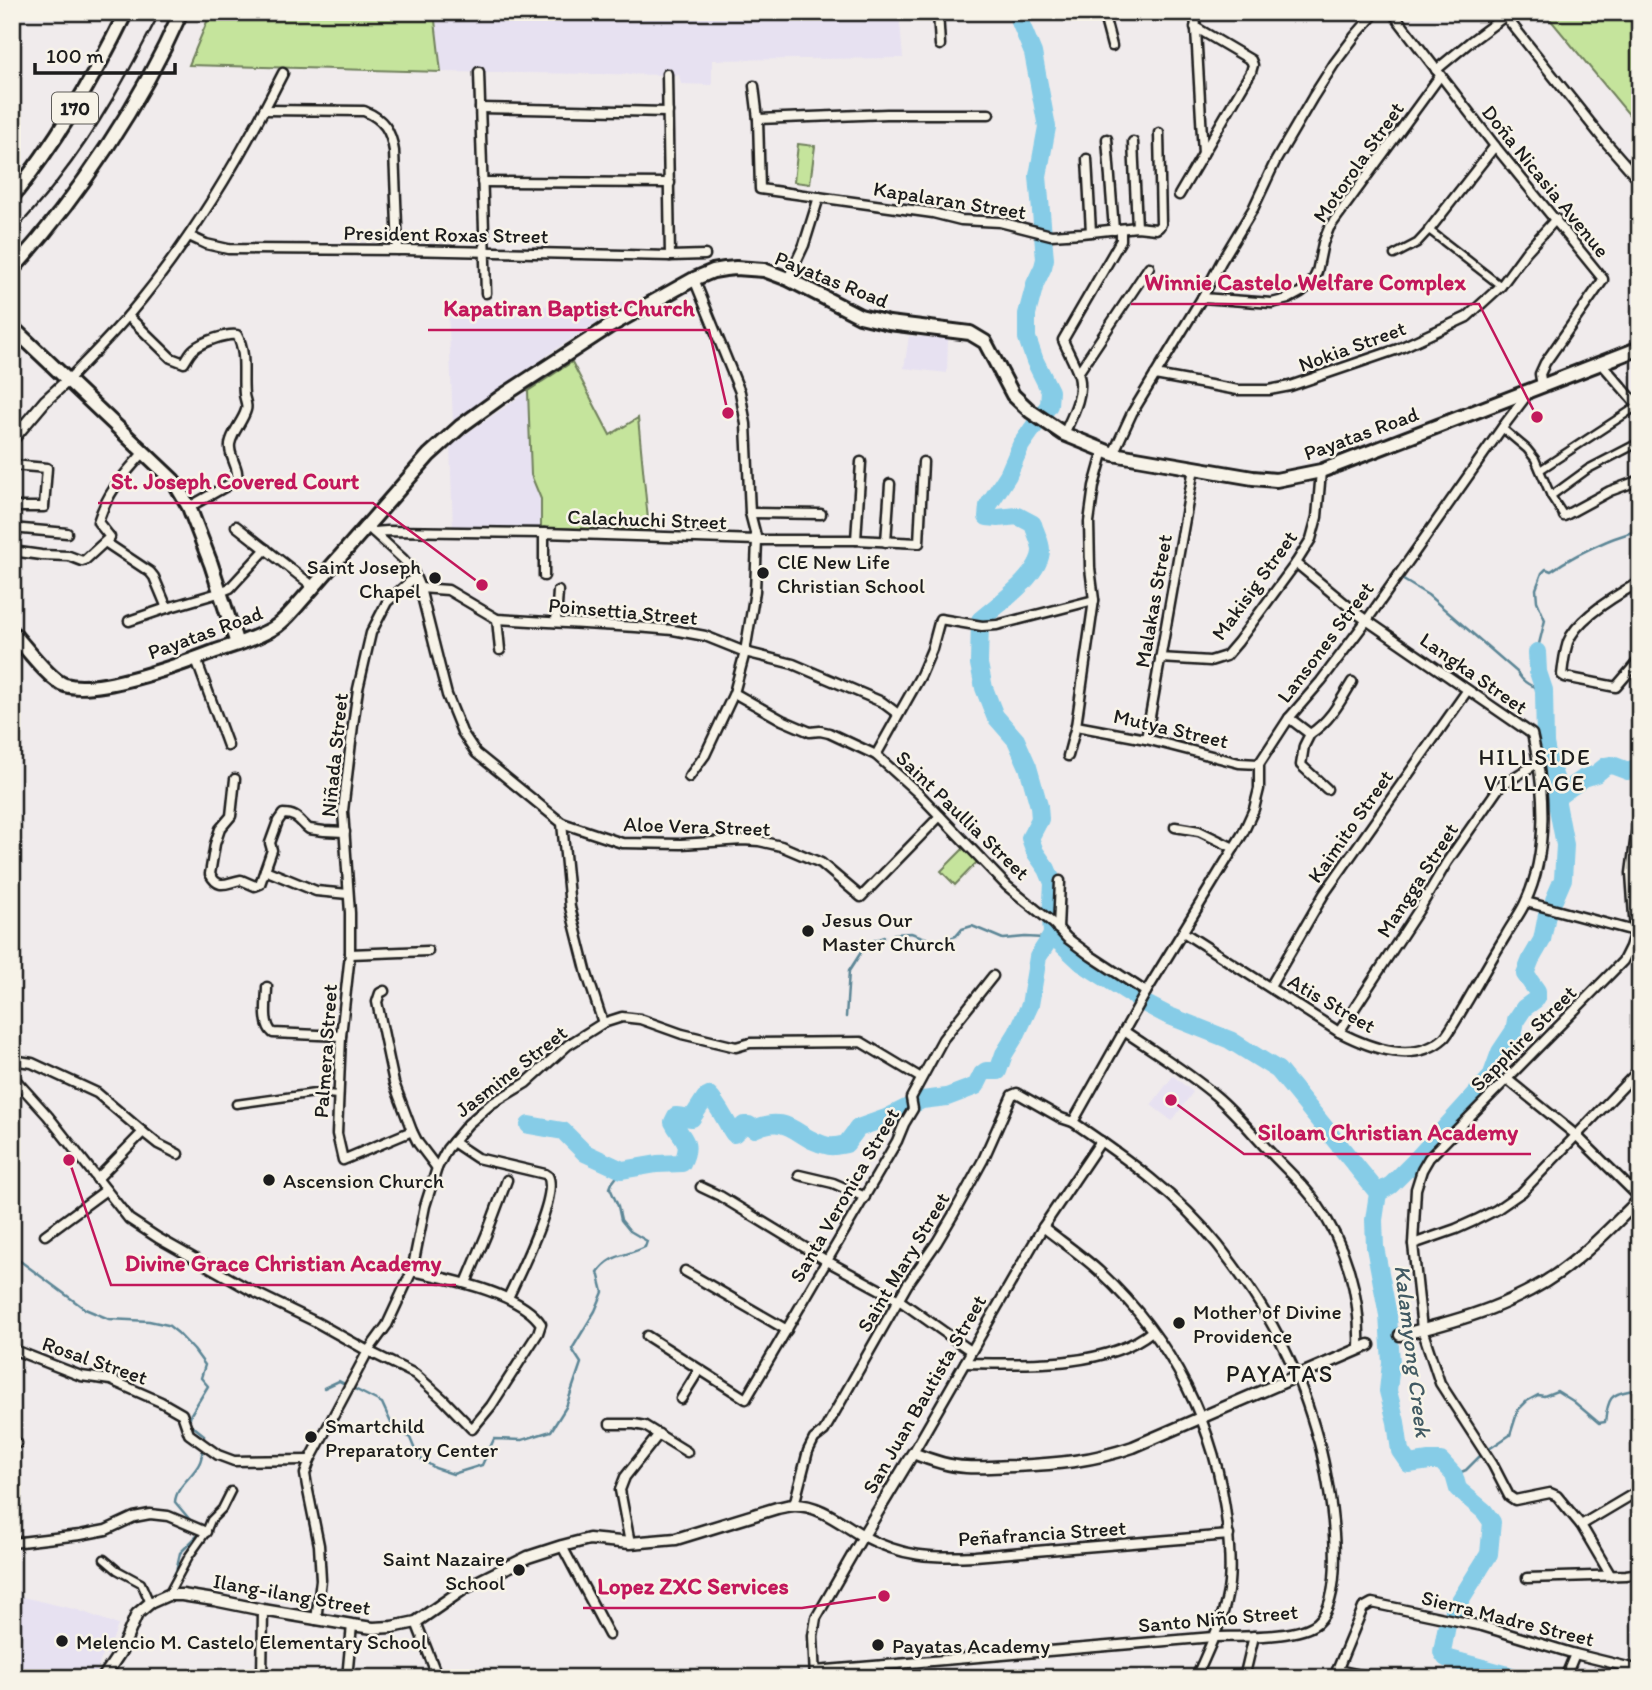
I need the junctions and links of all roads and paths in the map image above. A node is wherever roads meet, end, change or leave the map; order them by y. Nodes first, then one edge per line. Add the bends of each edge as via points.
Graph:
1 (126, 12) edge
2 (181, 12) edge
3 (938, 12) edge
4 (1103, 12) edge
5 (1195, 12) edge
6 (1376, 12) edge
7 (1392, 12) edge
8 (1504, 14) edge
9 (1195, 27) junction
10 (940, 45) dead end
11 (1112, 46) dead end
12 (479, 72) dead end
13 (283, 73) dead end
14 (1438, 73) junction
15 (667, 74) dead end
16 (754, 86) dead end
17 (480, 108) junction
18 (264, 110) junction
19 (668, 112) junction
20 (989, 114) dead end
21 (758, 119) junction
22 (1159, 133) dead end
23 (1107, 139) dead end
24 (1133, 142) dead end
25 (1495, 146) junction
26 (1203, 154) junction
27 (1087, 159) dead end
28 (1640, 181) edge
29 (482, 182) junction
30 (670, 183) junction
31 (1178, 195) dead end
32 (12, 197) edge
33 (819, 197) junction
34 (1556, 219) junction
35 (1137, 227) junction
36 (1117, 229) junction
37 (1429, 230) junction
38 (1091, 232) junction
39 (189, 236) junction
40 (398, 250) junction
41 (485, 252) junction
42 (705, 255) dead end
43 (1394, 255) dead end
44 (670, 256) junction
45 (1149, 267) dead end
46 (12, 270) edge
47 (694, 279) junction
48 (788, 279) junction
49 (1501, 286) junction
50 (486, 293) dead end
51 (1202, 298) junction
52 (128, 316) junction
53 (12, 327) edge
54 (1640, 348) edge
55 (1601, 363) junction
56 (1078, 373) junction
57 (1155, 375) junction
58 (68, 380) junction
59 (1536, 388) junction
60 (1639, 406) edge
61 (1502, 428) junction
62 (1064, 434) junction
63 (12, 440) edge
64 (1640, 443) edge
65 (1109, 452) junction
66 (144, 453) junction
67 (861, 462) dead end
68 (923, 462) dead end
69 (12, 465) edge
70 (1194, 468) junction
71 (1540, 470) junction
72 (1321, 471) junction
73 (1640, 480) edge
74 (890, 484) dead end
75 (1551, 496) junction
76 (12, 507) edge
77 (189, 507) junction
78 (750, 513) junction
79 (821, 514) dead end
80 (1564, 516) joint
81 (236, 526) dead end
82 (12, 528) edge
83 (371, 529) junction
84 (67, 533) dead end
85 (544, 533) junction
86 (757, 540) junction
87 (856, 540) junction
88 (105, 542) junction
89 (886, 542) junction
90 (266, 550) junction
91 (12, 551) edge
92 (1296, 563) junction
93 (544, 576) dead end
94 (415, 577) junction
95 (1640, 582) edge
96 (314, 587) junction
97 (419, 588) junction
98 (558, 591) dead end
99 (220, 593) junction
100 (1094, 600) junction
101 (167, 608) junction
102 (497, 619) junction
103 (1367, 620) junction
104 (129, 621) dead end
105 (556, 622) junction
106 (12, 632) edge
107 (237, 644) junction
108 (500, 650) dead end
109 (745, 652) junction
110 (1160, 658) junction
111 (197, 659) junction
112 (1640, 659) edge
113 (1352, 682) dead end
114 (1467, 691) junction
115 (734, 693) junction
116 (898, 713) junction
117 (1289, 718) junction
118 (1076, 726) junction
119 (1310, 734) junction
120 (1146, 739) junction
121 (228, 746) dead end
122 (876, 755) junction
123 (1068, 757) dead end
124 (1539, 762) junction
125 (1259, 764) junction
126 (689, 777) dead end
127 (235, 779) dead end
128 (1327, 789) dead end
129 (1640, 803) edge
130 (940, 816) junction
131 (562, 824) junction
132 (1175, 827) dead end
133 (345, 832) junction
134 (1234, 848) junction
135 (265, 870) junction
136 (1060, 881) dead end
137 (348, 894) junction
138 (1526, 902) junction
139 (1053, 924) junction
140 (1183, 932) junction
141 (1637, 932) edge
142 (428, 951) dead end
143 (350, 954) junction
144 (993, 975) dead end
145 (267, 987) dead end
146 (1270, 987) junction
147 (384, 991) dead end
148 (1146, 992) junction
149 (603, 1023) junction
150 (1124, 1031) junction
151 (1339, 1032) junction
152 (341, 1036) junction
153 (12, 1060) edge
154 (1640, 1069) edge
155 (12, 1076) edge
156 (921, 1078) junction
157 (1507, 1079) junction
158 (338, 1095) junction
159 (236, 1104) dead end
160 (1073, 1122) junction
161 (412, 1131) junction
162 (143, 1132) junction
163 (1577, 1136) junction
164 (1101, 1141) junction
165 (453, 1142) junction
166 (178, 1154) dead end
167 (437, 1168) junction
168 (799, 1175) dead end
169 (97, 1179) junction
170 (507, 1180) dead end
171 (701, 1186) dead end
172 (106, 1190) junction
173 (865, 1197) junction
174 (1640, 1198) edge
175 (1042, 1227) junction
176 (45, 1235) dead end
177 (1413, 1244) junction
178 (827, 1261) junction
179 (412, 1271) junction
180 (685, 1271) dead end
181 (466, 1283) junction
182 (508, 1298) junction
183 (899, 1300) junction
184 (787, 1329) junction
185 (1422, 1329) junction
186 (1152, 1331) junction
187 (1400, 1335) dead end
188 (647, 1336) dead end
189 (1364, 1346) joint
190 (12, 1349) edge
191 (368, 1351) junction
192 (971, 1351) junction
193 (965, 1363) junction
194 (699, 1370) junction
195 (1296, 1376) junction
196 (681, 1399) dead end
197 (1201, 1416) junction
198 (610, 1424) dead end
199 (659, 1434) junction
200 (687, 1452) dead end
201 (913, 1453) junction
202 (310, 1460) junction
203 (1640, 1490) edge
204 (231, 1491) dead end
205 (794, 1505) junction
206 (1581, 1525) junction
207 (203, 1530) junction
208 (1228, 1535) junction
209 (863, 1536) junction
210 (12, 1543) edge
211 (630, 1543) junction
212 (562, 1546) junction
213 (104, 1559) dead end
214 (1640, 1573) edge
215 (1611, 1576) junction
216 (1527, 1578) dead end
217 (169, 1595) junction
218 (150, 1604) junction
219 (263, 1610) junction
220 (316, 1620) junction
221 (416, 1622) junction
222 (352, 1625) junction
223 (609, 1635) dead end
224 (1254, 1636) junction
225 (1213, 1637) junction
226 (1575, 1654) junction
227 (1626, 1667) junction
228 (1640, 1670) edge
229 (815, 1674) edge
230 (1336, 1674) edge
231 (103, 1678) edge
232 (262, 1678) edge
233 (346, 1678) edge
234 (438, 1678) edge
235 (1196, 1678) edge
236 (1244, 1678) edge
237 (1376, 1678) edge
238 (1565, 1678) edge
239 (1621, 1678) edge

1 - 32 main road, 170 via 76,106
2 - 46 main road, 170 via 116,132 77,190
3 - 10 street
4 - 11 street
5 - 9 street
6 - 51 street via 1320,86
7 - 14 street, Doña Nicasia Avenue
8 - 14 street, Motorola Street
8 - 28 street
9 - 26 street
9 - 26 street via 1253,65
12 - 17 street
13 - 18 street
14 - 25 street, Doña Nicasia Avenue
14 - 51 street, Motorola Street via 1329,228 1317,272 1307,289 1272,303
15 - 19 street
16 - 21 street
17 - 19 street
17 - 29 street
18 - 39 street
18 - 40 street via 365,111 387,126 394,151
19 - 30 street
20 - 21 street
21 - 33 street, Kapalaran Street via 760,189
22 - 35 street, Kapalaran Street via 1161,224 1156,229
23 - 36 street
24 - 35 street
25 - 34 street, Doña Nicasia Avenue
25 - 37 street
26 - 31 street
27 - 38 street
29 - 30 street
29 - 41 street
30 - 44 street
33 - 38 street, Kapalaran Street via 1000,222 1051,235
33 - 48 street
34 - 49 street, Nokia Street
34 - 59 street, Doña Nicasia Avenue via 1603,281 1545,363
35 - 36 street, Kapalaran Street
36 - 38 street, Kapalaran Street
36 - 56 street via 1121,240 1063,340
37 - 43 street via 1418,243
37 - 49 street
39 - 40 street, President Roxas Street via 228,248
39 - 52 street
40 - 41 street, President Roxas Street
41 - 44 street, President Roxas Street
41 - 50 street
42 - 44 street, President Roxas Street
45 - 56 street
47 - 48 main road, Payatas Road via 736,268 764,270
47 - 78 street via 740,392
47 - 83 main road, Payatas Road via 610,326 484,410 429,456
48 - 62 main road, Payatas Road via 860,316 979,337 1013,395
49 - 57 street, Nokia Street via 1467,317 1448,327 1290,387 1238,390
51 - 57 street
52 - 58 street
52 - 77 street via 172,358 184,363 194,349 211,340 230,334 240,341 247,405 229,448 237,480
53 - 58 main road
54 - 55 main road, Payatas Road
55 - 59 main road, Payatas Road
55 - 60 street
56 - 62 street via 1081,386
57 - 65 street
58 - 63 street
58 - 66 main road
59 - 61 street, Lansones Street
59 - 72 main road, Payatas Road
60 - 71 street
61 - 71 street via 1527,449
61 - 103 street, Lansones Street
62 - 65 main road, Payatas Road
64 - 75 street via 1588,469
65 - 70 main road, Payatas Road
65 - 100 street via 1094,486 1089,522
66 - 77 main road via 173,480
66 - 88 street via 104,503 98,522 110,537
67 - 87 street
68 - 89 street, Calachuchi Street via 919,543
69 - 76 street via 47,468 44,507
70 - 72 main road, Payatas Road via 1276,480
70 - 110 street, Malakas Street
71 - 75 street
72 - 92 street, Makisig Street via 1317,517 1311,539
73 - 80 street
74 - 89 street
75 - 80 street
77 - 99 main road
78 - 79 street
78 - 86 street
81 - 90 street
82 - 84 street
83 - 85 street, Calachuchi Street
83 - 94 street via 404,559
83 - 96 main road, Payatas Road
85 - 86 street, Calachuchi Street
85 - 93 street
86 - 87 street, Calachuchi Street
86 - 109 street
87 - 89 street, Calachuchi Street
88 - 91 street via 84,561
88 - 101 street via 150,572
90 - 96 street
90 - 99 street via 234,585
92 - 103 street, Langka Street
92 - 110 street, Makisig Street via 1226,656 1210,661
94 - 97 street
94 - 133 street, Niñada Street via 387,602 371,633 352,725
95 - 112 street via 1586,619 1569,640 1562,675 1616,687
96 - 107 main road, Payatas Road via 280,624
97 - 102 street, Poinsettia Street via 448,590
97 - 131 street via 447,695 463,732 480,758
98 - 105 street
99 - 101 street
99 - 107 main road
100 - 116 street via 997,625 940,619 932,649
100 - 118 street
101 - 104 street
102 - 105 street, Poinsettia Street
102 - 108 street
103 - 114 street, Langka Street
103 - 117 street, Lansones Street
105 - 109 street, Poinsettia Street via 673,630 705,636
106 - 111 main road, Payatas Road via 63,685 109,683
107 - 111 main road, Payatas Road
109 - 115 street
109 - 116 street, Poinsettia Street via 793,664
110 - 120 street, Malakas Street
111 - 121 street
113 - 119 street via 1322,727
114 - 124 street, Langka Street via 1532,734
114 - 146 street, Kaimito Street via 1324,894
115 - 122 street, Saint Paullia Street via 782,720 810,732 829,733
115 - 126 street via 705,755
116 - 122 street
117 - 119 street
117 - 125 street, Lansones Street
118 - 120 street, Mutya Street
118 - 123 street
119 - 128 street via 1301,765
120 - 125 street, Mutya Street
122 - 130 street, Saint Paullia Street
124 - 138 street, Langka Street via 1543,802 1539,855
124 - 151 street, Mangga Street via 1500,786
125 - 134 street, Lansones Street via 1254,809
127 - 135 street via 231,816 220,829 210,874 224,885 241,880 257,886
129 - 141 street via 1631,873
130 - 131 street, Aloe Vera Street via 861,897 821,863 781,846 743,840 622,843
130 - 139 street, Saint Paullia Street via 1007,886
131 - 149 street via 570,906
132 - 134 street via 1199,831
133 - 135 street via 309,829 297,817 281,815
133 - 137 street, Niñada Street
134 - 140 street, Lansones Street
135 - 137 street via 316,891
136 - 139 street
137 - 143 street, Niñada Street
138 - 141 street
138 - 151 street, Atis Street via 1447,1036 1430,1048 1408,1052 1380,1049
139 - 148 street, Saint Paullia Street
140 - 146 street, Atis Street
140 - 148 street, Lansones Street
141 - 157 street, Sapphire Street via 1623,961
142 - 143 street
143 - 152 street, Palmera Street
144 - 156 street, Santa Veronica Street via 943,1039
145 - 152 street via 271,1032
146 - 151 street, Atis Street
147 - 161 street via 377,1002 394,1083
148 - 150 street, Lansones Street
149 - 156 street, Jasmine Street via 625,1017 640,1019 736,1047 861,1042
149 - 165 street, Jasmine Street via 491,1104
150 - 160 street, Lansones Street
150 - 189 street via 1218,1097 1314,1199 1346,1258
152 - 158 street, Palmera Street
153 - 162 street via 32,1063 97,1093
154 - 163 street
155 - 169 street
156 - 173 street, Santa Veronica Street via 911,1098 913,1109
157 - 163 street
157 - 177 street, Sapphire Street via 1422,1170 1416,1189
158 - 159 street via 315,1093
158 - 161 street, Palmera Street via 337,1134 343,1160
160 - 164 street, Santo Niño Street
160 - 183 street, Saint Mary Street via 1017,1093 1012,1096 983,1160
161 - 167 street
162 - 166 street
162 - 169 street
163 - 174 street
163 - 177 street via 1521,1192 1496,1210
164 - 175 street, San Juan Bautista Street
164 - 195 street, Santo Niño Street via 1160,1185 1212,1238 1251,1290
165 - 167 street, Jasmine Street
165 - 182 street via 477,1158 547,1175 551,1181 542,1220
167 - 179 street, Jasmine Street
168 - 173 street
169 - 172 street
170 - 181 street
171 - 178 street
172 - 176 street
172 - 191 street via 129,1219 158,1238
173 - 178 street, Santa Veronica Street
174 - 185 street via 1572,1263 1542,1284 1502,1305
175 - 186 street via 1102,1274
175 - 192 street, San Juan Bautista Street
177 - 185 street, Sapphire Street
178 - 183 street
178 - 184 street, Santa Veronica Street
179 - 181 street
179 - 191 street, Jasmine Street via 387,1325
180 - 184 street
181 - 182 street
182 - 191 street via 541,1324 472,1429 415,1374
183 - 192 street
183 - 205 street, Saint Mary Street via 824,1431 814,1439
184 - 194 street, Santa Veronica Street via 746,1399
185 - 187 street
185 - 206 street, Sapphire Street via 1440,1383 1509,1496 1515,1500 1553,1493
186 - 193 street via 1123,1347 1079,1360
186 - 197 street
188 - 194 street
189 - 195 street
190 - 202 street, Rosal Street via 81,1376 111,1380 162,1402 182,1414 189,1434 234,1461
191 - 202 street, Jasmine Street
192 - 193 street, San Juan Bautista Street
193 - 201 street, San Juan Bautista Street
194 - 196 street
195 - 197 street
195 - 224 street, Santo Niño Street via 1327,1481 1335,1549 1333,1590 1317,1623 1304,1630
197 - 201 street via 1133,1447 1079,1461 964,1467
197 - 208 street via 1223,1491
198 - 199 street via 634,1423
199 - 200 street
199 - 211 street via 620,1490
201 - 209 street, San Juan Bautista Street
202 - 220 street, Jasmine Street via 305,1474 321,1580
203 - 206 street
204 - 207 street
205 - 209 street via 821,1511
205 - 211 street, Ilang-ilang Street via 676,1539
206 - 215 street
207 - 210 street via 150,1514 106,1530
207 - 217 street
208 - 209 street, Peñafrancia Street via 938,1558 898,1551
208 - 225 street via 1229,1583
209 - 229 street, San Juan Bautista Street via 816,1618
211 - 212 street, Ilang-ilang Street via 589,1539
212 - 221 street, Ilang-ilang Street via 465,1588
212 - 223 street
213 - 218 street via 141,1583
214 - 215 street
215 - 216 street
217 - 218 street
217 - 219 street, Ilang-ilang Street
218 - 231 street via 137,1614
219 - 220 street, Ilang-ilang Street
219 - 232 street
220 - 222 street, Ilang-ilang Street
221 - 222 street, Ilang-ilang Street via 373,1628
221 - 234 street
222 - 233 street
224 - 225 street, Santo Niño Street
224 - 236 street
225 - 229 street, Santo Niño Street
225 - 235 street
226 - 227 street, Sierra Madre Street
226 - 230 street, Sierra Madre Street via 1482,1626 1373,1603 1363,1608
226 - 238 street
227 - 228 street, Sierra Madre Street
227 - 239 street
230 - 237 street

